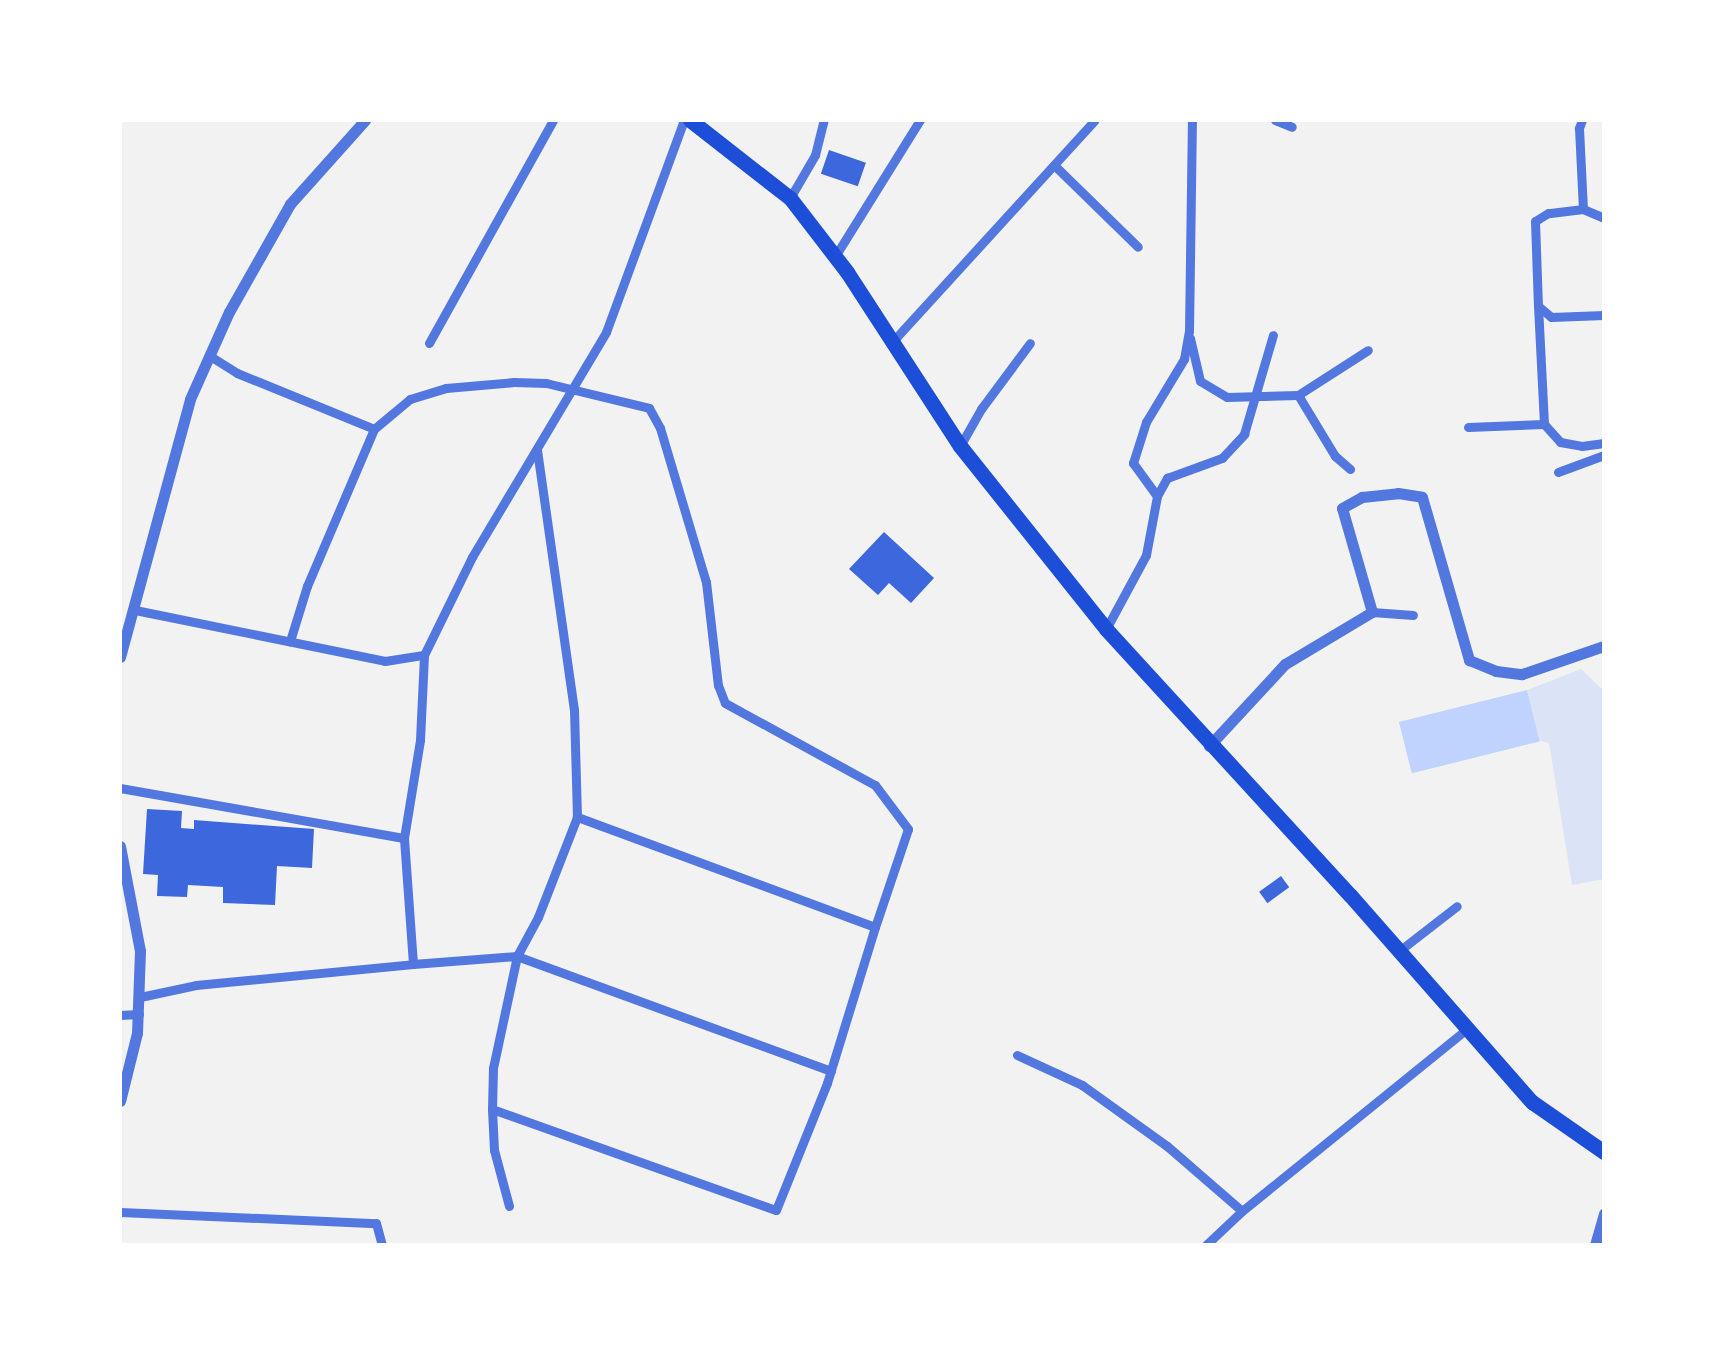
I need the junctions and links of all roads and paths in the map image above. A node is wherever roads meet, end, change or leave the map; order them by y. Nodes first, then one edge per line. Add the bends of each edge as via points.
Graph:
1 (364, 120) edge
2 (553, 120) edge
3 (824, 120) edge
4 (920, 120) edge
5 (1095, 120) edge
6 (1192, 120) edge
7 (1274, 120) edge
8 (1582, 120) edge
9 (694, 122) edge
10 (1292, 128) dead end
11 (1054, 164) junction
12 (790, 198) junction
13 (1583, 210) junction
14 (1604, 218) edge
15 (1138, 247) dead end
16 (834, 258) junction
17 (1538, 306) junction
18 (1604, 316) edge
19 (1188, 331) junction
20 (1273, 335) dead end
21 (893, 341) junction
22 (429, 343) dead end
23 (1030, 343) dead end
24 (1368, 350) dead end
25 (210, 356) junction
26 (574, 389) junction
27 (1298, 395) junction
28 (1255, 396) junction
29 (1544, 424) junction
30 (1468, 427) dead end
31 (374, 428) junction
32 (1604, 443) edge
33 (960, 446) junction
34 (537, 450) junction
35 (1604, 456) edge
36 (1350, 468) dead end
37 (1558, 472) dead end
38 (1157, 496) junction
39 (135, 610) junction
40 (1372, 612) junction
41 (1414, 615) dead end
42 (1106, 628) junction
43 (290, 641) junction
44 (1604, 646) edge
45 (424, 655) junction
46 (120, 656) edge
47 (1210, 746) junction
48 (120, 788) edge
49 (577, 817) junction
50 (404, 838) junction
51 (120, 846) edge
52 (125, 896) edge
53 (1457, 906) dead end
54 (875, 926) junction
55 (1399, 951) junction
56 (517, 956) junction
57 (413, 964) junction
58 (140, 997) junction
59 (138, 1014) junction
60 (120, 1015) edge
61 (1467, 1029) junction
62 (1017, 1055) dead end
63 (831, 1071) junction
64 (120, 1102) edge
65 (492, 1109) junction
66 (1604, 1152) edge
67 (509, 1206) dead end
68 (1242, 1211) junction
69 (120, 1212) edge
70 (1604, 1213) edge
71 (382, 1245) edge
72 (1206, 1245) edge
73 (1594, 1245) edge

1 - 25 street via 290,204
2 - 22 street
3 - 12 street via 816,155
4 - 16 street
5 - 11 street
6 - 19 street
7 - 10 street
8 - 13 street
9 - 12 main road
9 - 26 street via 606,332
11 - 15 street
11 - 21 street
12 - 16 main road
13 - 14 street
13 - 17 street via 1535,221
16 - 21 main road
17 - 18 street via 1551,317
17 - 29 street
19 - 28 street via 1200,381 1227,397
19 - 38 street via 1184,359 1146,422 1133,464
20 - 28 street
21 - 33 main road
23 - 33 street
24 - 27 street
25 - 31 street
25 - 39 street via 190,399
26 - 31 street via 514,382 446,388 410,399
26 - 34 street
26 - 54 street via 649,408 660,428 706,582 725,703 875,785 908,829
27 - 28 street
27 - 36 street via 1335,456
28 - 38 street via 1244,434 1222,458 1167,478
29 - 30 street
29 - 32 street via 1560,442
31 - 43 street
33 - 42 main road
34 - 45 street via 472,557
34 - 49 street via 574,710
35 - 37 street
38 - 42 street via 1146,555
39 - 43 street
39 - 46 street
40 - 41 street
40 - 44 street via 1342,508 1362,497 1415,494 1422,497 1470,660 1522,674
40 - 47 street via 1285,664
42 - 47 main road
43 - 45 street via 385,662
45 - 50 street via 420,740
47 - 55 main road
48 - 50 street
49 - 54 street
49 - 56 street
50 - 57 street
51 - 52 street
52 - 58 street via 140,952
53 - 55 street
54 - 63 street
55 - 61 main road
56 - 57 street
56 - 63 street
56 - 65 street via 493,1068
57 - 58 street via 196,985
58 - 59 street
59 - 60 street
59 - 64 street
61 - 66 main road via 1532,1102
61 - 68 street
62 - 68 street via 1082,1085
63 - 65 street via 776,1210
65 - 67 street via 494,1150
68 - 72 street
69 - 71 street via 376,1223
70 - 73 street

